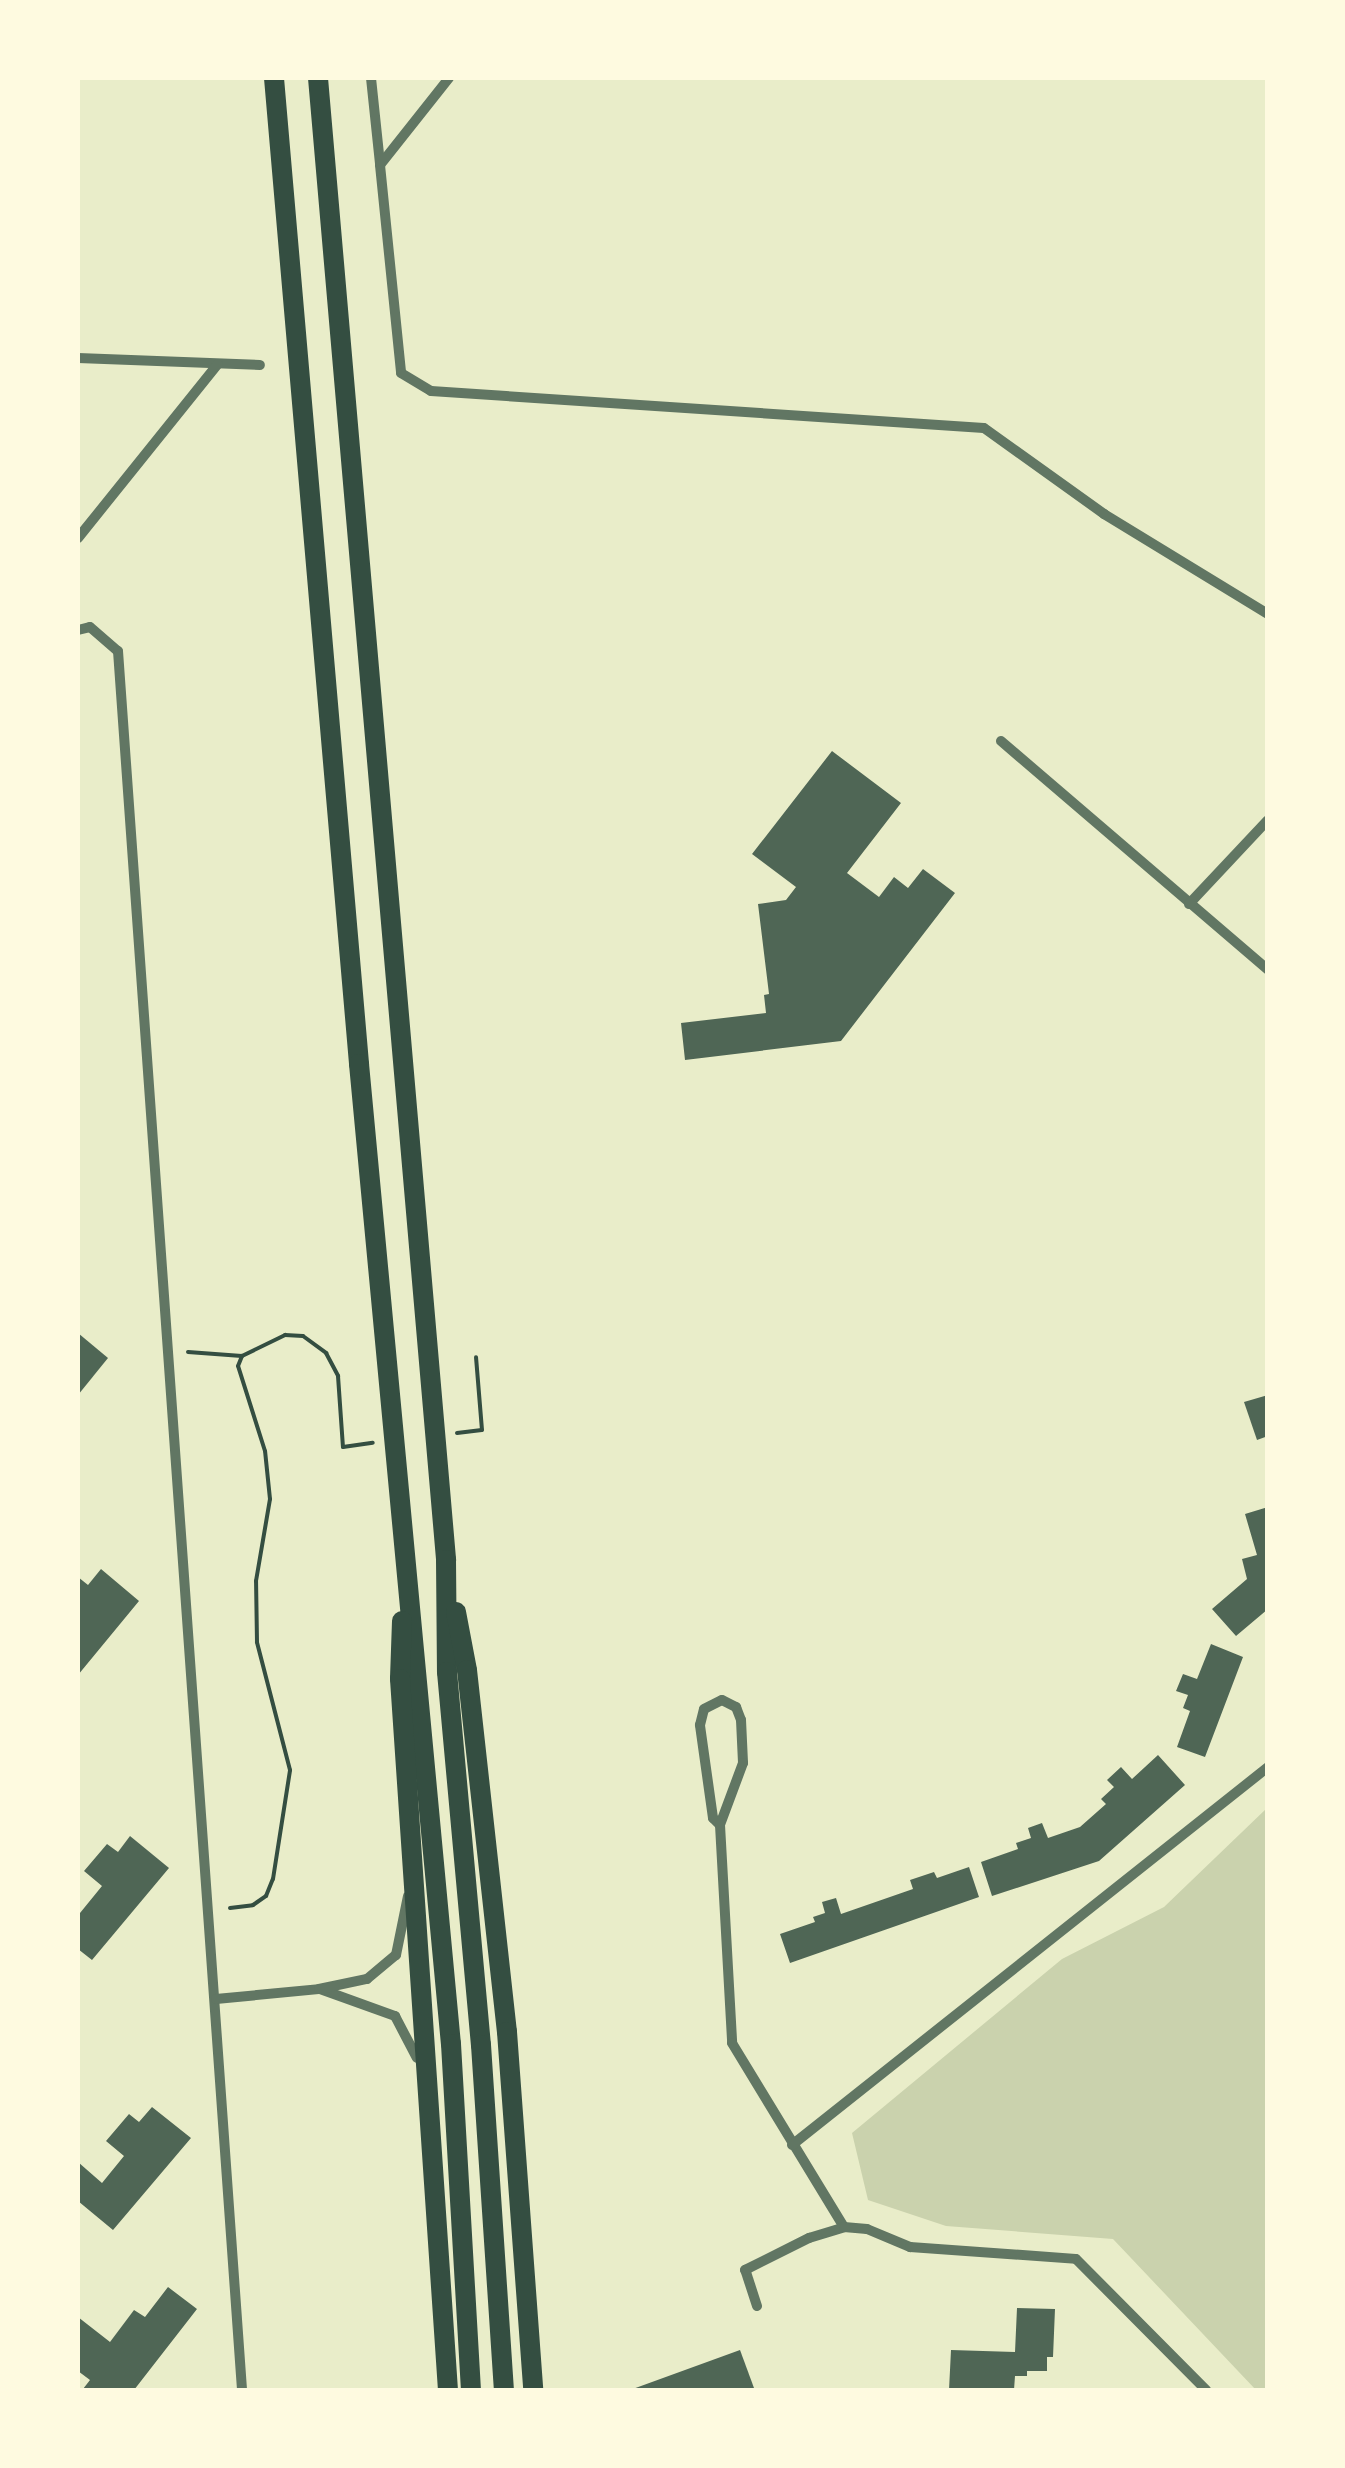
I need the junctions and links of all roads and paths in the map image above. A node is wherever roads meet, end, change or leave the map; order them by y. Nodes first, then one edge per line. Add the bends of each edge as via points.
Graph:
1 (274, 78) edge
2 (318, 78) edge
3 (371, 78) edge
4 (449, 78) edge
5 (380, 165) junction
6 (78, 358) edge
7 (218, 364) junction
8 (260, 365) dead end
9 (78, 538) edge
10 (1268, 614) edge
11 (78, 630) edge
12 (1001, 741) dead end
13 (1268, 820) edge
14 (1189, 904) junction
15 (1268, 970) edge
16 (188, 1352) dead end
17 (242, 1356) junction
18 (476, 1357) dead end
19 (482, 1430) dead end
20 (343, 1446) dead end
21 (446, 1560) junction
22 (404, 1564) junction
23 (1268, 1767) edge
24 (720, 1825) junction
25 (413, 1871) junction
26 (230, 1908) dead end
27 (318, 1989) junction
28 (216, 1999) junction
29 (430, 2114) junction
30 (792, 2145) junction
31 (844, 2228) junction
32 (757, 2306) dead end
33 (242, 2390) edge
34 (448, 2390) edge
35 (472, 2390) edge
36 (504, 2390) edge
37 (533, 2390) edge
38 (1206, 2390) edge

1 - 22 main road
2 - 21 main road
3 - 5 street
4 - 5 street
5 - 10 street via 400,374 431,391 984,428 1104,514
6 - 7 street
7 - 8 street
7 - 9 street
11 - 28 street via 90,627 118,651
12 - 14 street
13 - 14 street
14 - 15 street
16 - 17 path
17 - 20 path via 285,1335 303,1336 326,1353 338,1376
17 - 26 path via 238,1366 266,1451 270,1499 256,1581 258,1642 290,1770 266,1896 253,1906
18 - 19 path
21 - 36 main road via 447,1672 482,2046
21 - 37 main road via 467,1670 507,2032
22 - 25 main road via 400,1680
22 - 35 main road via 452,2044
23 - 30 street
24 - 24 street via 743,1763 741,1720 722,1700 704,1709 700,1725 713,1818
24 - 30 street via 732,2043
25 - 27 street via 396,1955 366,1979
25 - 29 main road
27 - 28 street
27 - 29 street via 395,2016 414,2046
28 - 33 street
29 - 34 main road
30 - 31 street
31 - 32 street via 745,2270
31 - 38 street via 941,2252 1076,2259

